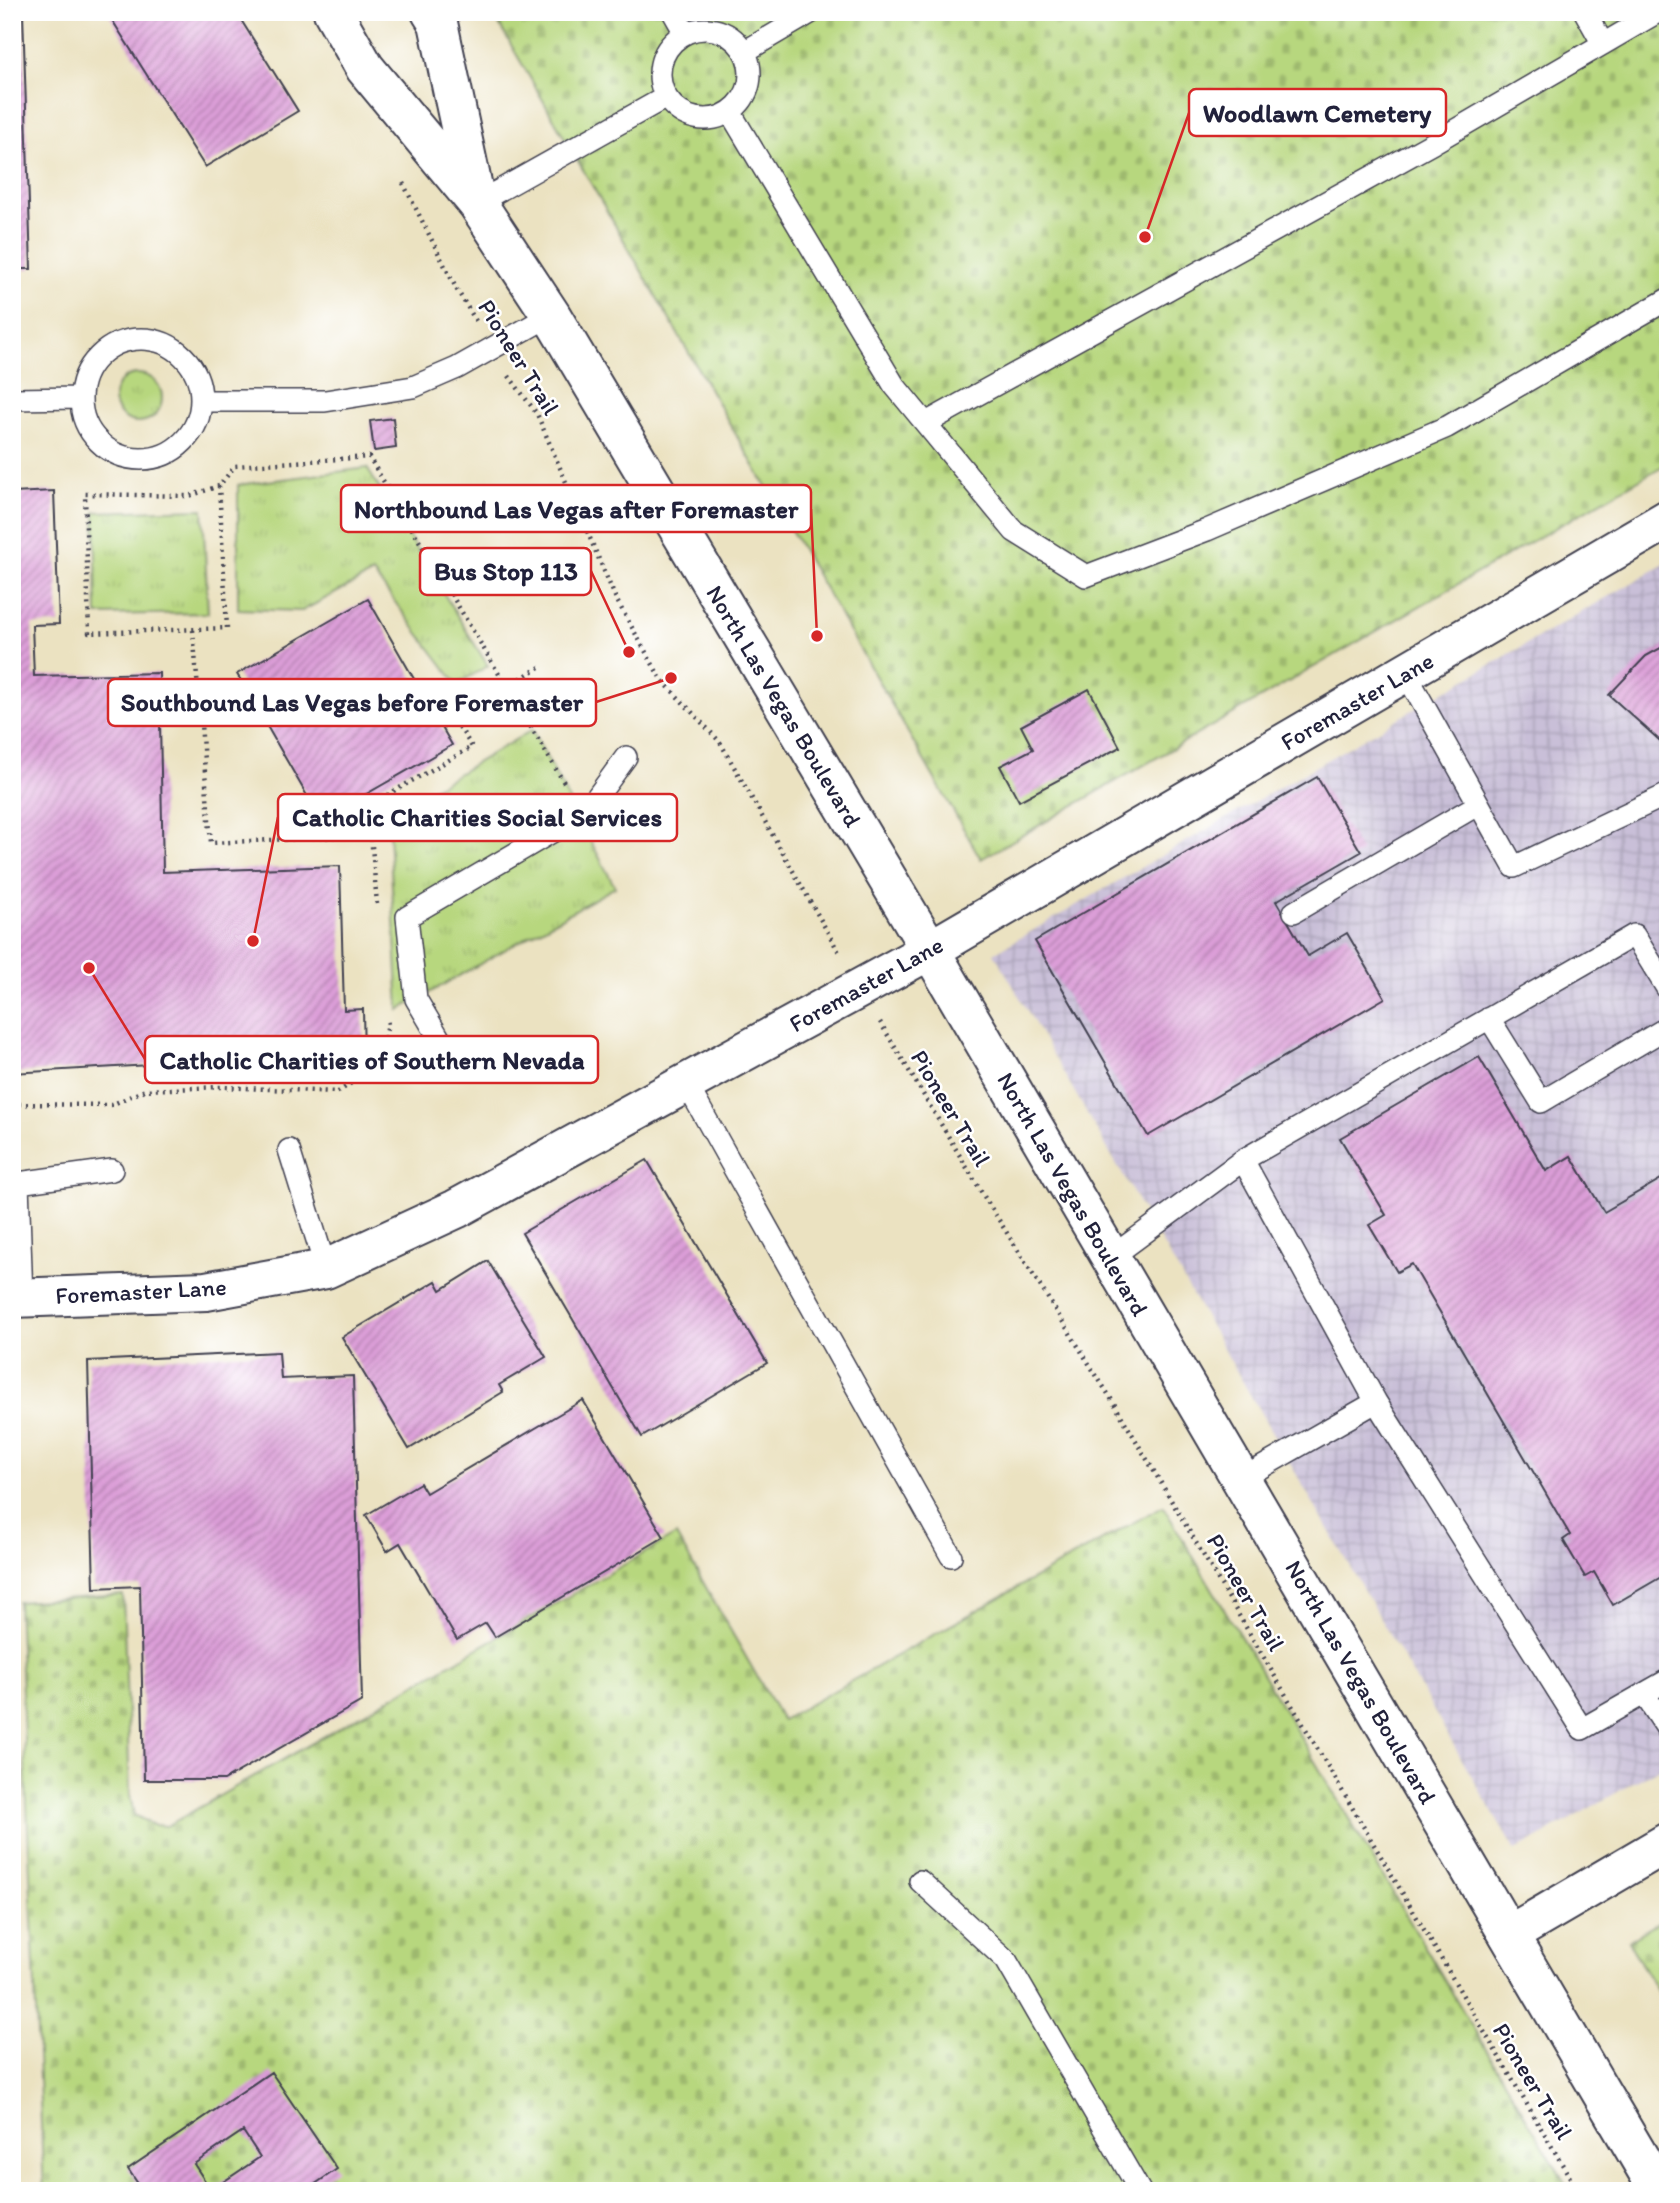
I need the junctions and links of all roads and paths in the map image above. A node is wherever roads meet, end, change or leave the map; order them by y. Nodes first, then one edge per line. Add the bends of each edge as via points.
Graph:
1 (333, 12) edge
2 (431, 12) edge
3 (673, 12) edge
4 (812, 12) edge
5 (1585, 12) edge
6 (1658, 12) edge
7 (685, 33) junction
8 (1603, 44) junction
9 (744, 52) junction
10 (666, 97) junction
11 (730, 112) junction
12 (400, 176) dead end
13 (477, 203) junction
14 (1668, 299) edge
15 (551, 315) junction
16 (492, 348) junction
17 (81, 398) junction
18 (12, 399) edge
19 (201, 401) junction
20 (926, 423) junction
21 (219, 486) junction
22 (1668, 519) edge
23 (193, 630) junction
24 (542, 666) dead end
25 (1405, 672) junction
26 (508, 686) junction
27 (626, 757) dead end
28 (567, 789) dead end
29 (1668, 797) edge
30 (1479, 804) junction
31 (371, 835) junction
32 (1294, 912) dead end
33 (378, 917) dead end
34 (828, 936) dead end
35 (930, 950) junction
36 (1668, 990) edge
37 (387, 1012) dead end
38 (877, 1016) dead end
39 (1489, 1018) junction
40 (1668, 1027) edge
41 (455, 1065) dead end
42 (686, 1083) junction
43 (12, 1104) edge
44 (289, 1150) dead end
45 (1243, 1160) junction
46 (112, 1170) dead end
47 (15, 1182) edge
48 (1110, 1258) junction
49 (326, 1269) junction
50 (17, 1297) edge
51 (1376, 1402) junction
52 (1241, 1479) junction
53 (951, 1556) dead end
54 (1668, 1680) edge
55 (1644, 1694) junction
56 (1668, 1730) edge
57 (1668, 1842) edge
58 (920, 1881) dead end
59 (1509, 1935) junction
60 (1140, 2191) edge
61 (1577, 2191) edge
62 (1659, 2191) edge

1 - 13 main road, North Las Vegas Boulevard via 365,68
2 - 13 main road, North Las Vegas Boulevard via 438,23
3 - 7 lane
4 - 9 lane
5 - 8 lane
6 - 8 lane
7 - 9 lane via 714,29 728,35
7 - 10 lane via 664,54 660,83
8 - 20 lane
9 - 11 lane via 750,73 748,88
10 - 11 lane via 687,116 716,118
10 - 13 lane
11 - 20 lane via 894,385
12 - 16 path, Pioneer Trail via 457,290
13 - 15 main road, North Las Vegas Boulevard
14 - 20 lane via 1447,427 1086,576 1014,531
15 - 16 lane
15 - 35 main road, North Las Vegas Boulevard
16 - 19 lane via 414,387 325,401
16 - 34 path, Pioneer Trail via 537,414 616,599 661,679 720,742
17 - 18 lane
17 - 19 lane via 93,436 108,450 127,458 148,459 182,444 194,428
17 - 19 lane via 85,378 111,347 150,340 184,357 195,372
21 - 23 path via 227,628
21 - 23 path via 189,496 85,494 89,633
21 - 26 path via 235,466 369,457
22 - 25 main road, Foremaster Lane
23 - 31 path via 211,843
24 - 26 path
25 - 30 lane
25 - 35 main road, Foremaster Lane
26 - 28 path
26 - 31 path via 453,717 472,747 371,804
27 - 41 lane via 586,812 407,917 416,999
29 - 30 lane via 1514,867
30 - 32 lane
31 - 33 path
35 - 42 main road, Foremaster Lane
35 - 48 main road, North Las Vegas Boulevard
36 - 39 lane via 1634,935
37 - 43 path via 378,1065 338,1092 221,1087 145,1090 111,1105
38 - 61 path, Pioneer Trail via 1122,1417
39 - 40 lane via 1541,1102
39 - 45 lane
42 - 49 main road, Foremaster Lane via 456,1209
42 - 53 lane
44 - 49 lane
45 - 48 lane
45 - 51 lane
46 - 47 lane
47 - 50 lane
48 - 52 main road, North Las Vegas Boulevard
49 - 50 main road, Foremaster Lane via 206,1291
51 - 52 lane
51 - 55 lane via 1582,1730
52 - 59 main road, North Las Vegas Boulevard
54 - 55 lane
55 - 56 lane
57 - 59 main road
58 - 60 lane via 1006,1960
59 - 62 main road, North Las Vegas Boulevard

